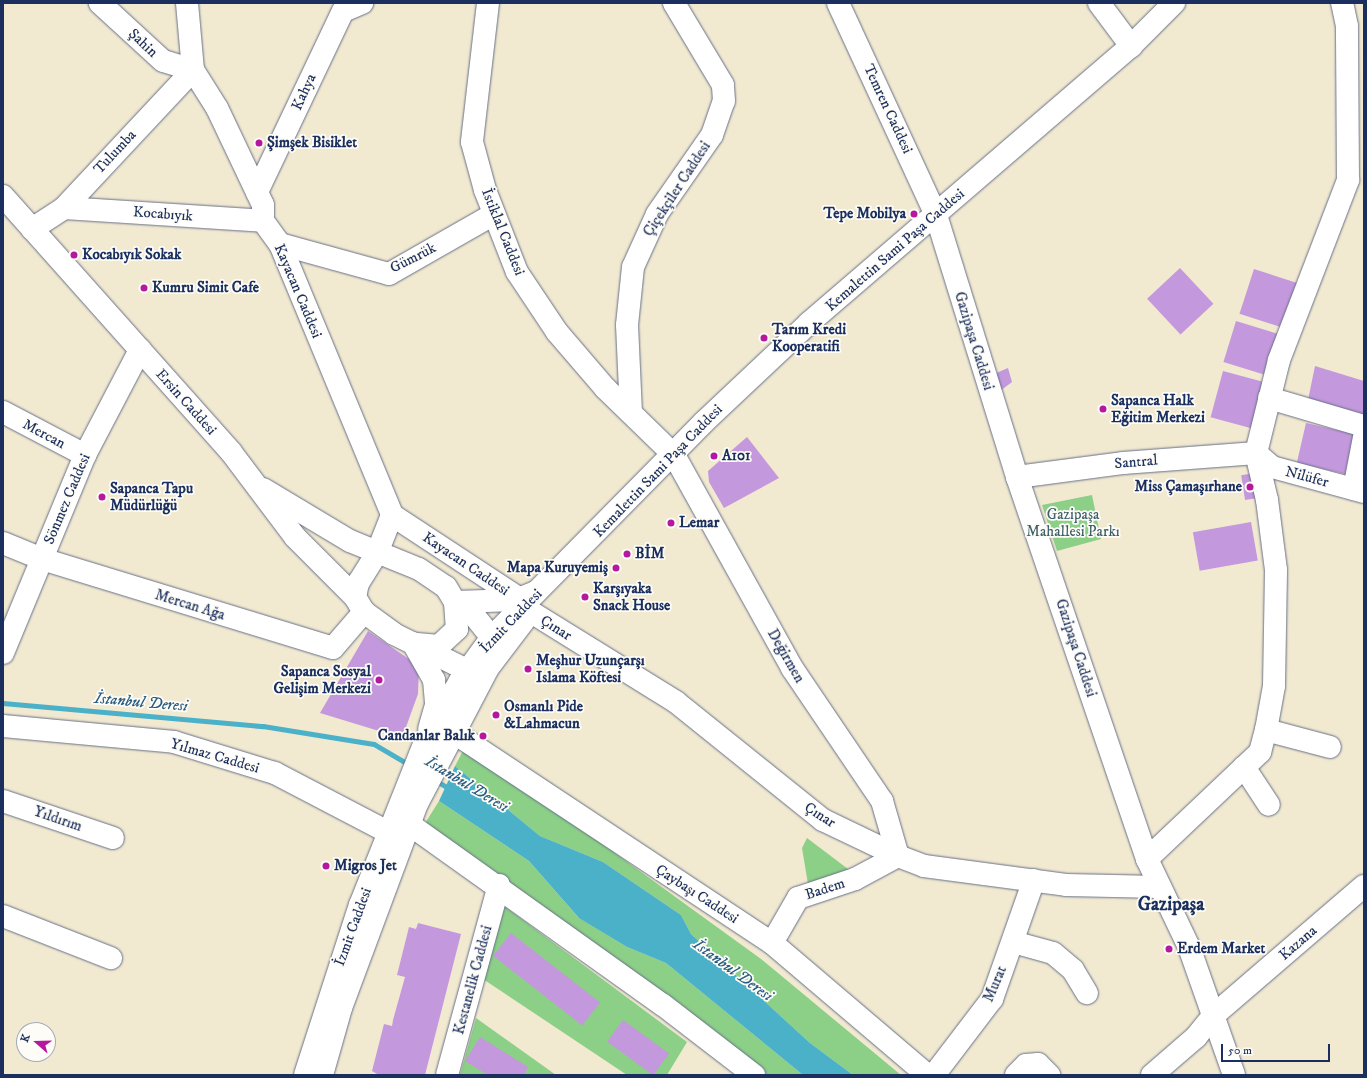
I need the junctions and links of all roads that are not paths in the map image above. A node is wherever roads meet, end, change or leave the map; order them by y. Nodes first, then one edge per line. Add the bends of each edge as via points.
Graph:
1 (100, 3) edge
2 (187, 3) edge
3 (362, 3) edge
4 (488, 3) edge
5 (674, 3) edge
6 (838, 3) edge
7 (1099, 3) edge
8 (1174, 3) edge
9 (1342, 3) edge
10 (1131, 46) junction
11 (192, 70) junction
12 (1356, 175) edge
13 (257, 192) junction
14 (3, 196) edge
15 (64, 208) junction
16 (494, 214) junction
17 (936, 215) junction
18 (263, 221) junction
19 (32, 229) junction
20 (280, 244) junction
21 (140, 350) junction
22 (1269, 398) junction
23 (3, 412) edge
24 (631, 413) junction
25 (1364, 426) edge
26 (1364, 438) edge
27 (1256, 453) junction
28 (85, 455) junction
29 (674, 455) junction
30 (1017, 477) junction
31 (262, 489) junction
32 (1359, 491) edge
33 (392, 515) junction
34 (3, 543) edge
35 (377, 553) junction
36 (574, 557) junction
37 (42, 559) junction
38 (540, 590) junction
39 (454, 602) junction
40 (359, 605) junction
41 (525, 606) junction
42 (413, 643) junction
43 (497, 643) junction
44 (3, 652) edge
45 (478, 669) junction
46 (3, 726) edge
47 (1266, 730) junction
48 (440, 741) junction
49 (1330, 747) dead end
50 (1244, 766) junction
51 (3, 800) edge
52 (410, 801) junction
53 (1269, 805) dead end
54 (409, 824) junction
55 (388, 832) junction
56 (113, 838) dead end
57 (898, 856) junction
58 (1147, 859) junction
59 (1034, 880) junction
60 (499, 885) junction
61 (1364, 886) edge
62 (1160, 887) junction
63 (3, 916) edge
64 (1013, 942) junction
65 (772, 943) junction
66 (111, 958) dead end
67 (1087, 993) dead end
68 (1214, 1015) junction
69 (305, 1075) edge
70 (322, 1075) edge
71 (447, 1075) edge
72 (754, 1075) edge
73 (927, 1075) edge
74 (934, 1075) edge
75 (1016, 1075) edge
76 (1049, 1075) edge
77 (1152, 1075) edge
78 (1234, 1075) edge

1 - 11 street, Şahin via 162,61
2 - 11 street
3 - 13 street, Kahya via 343,11
4 - 16 street, İstiklal Caddesi via 472,142
5 - 24 street, Çiçekçiler Caddesi via 724,85 724,101 712,135 657,214 633,267 627,325
6 - 17 street, Temren Caddesi
7 - 10 street
8 - 10 street, Kemalettin Sami Paşa Caddesi
9 - 12 street via 1346,26
10 - 17 street, Kemalettin Sami Paşa Caddesi
11 - 13 street via 216,108
11 - 15 street, Tulumba
12 - 22 street via 1292,322
13 - 18 street via 263,205
14 - 19 street, Ersin Caddesi
15 - 18 street, Kocabıyık
15 - 19 street, Tulumba
16 - 20 street, Gümrük via 389,274
16 - 24 street, İstiklal Caddesi via 517,272 557,332
17 - 29 street, Kemalettin Sami Paşa Caddesi via 809,323
17 - 30 street, Gazipaşa Caddesi
18 - 20 street, Kayacan Caddesi
19 - 21 street, Ersin Caddesi
20 - 33 street, Kayacan Caddesi
21 - 28 street, Sönmez Caddesi
21 - 31 street, Ersin Caddesi
22 - 25 street
22 - 27 street
23 - 28 street, Mercan
24 - 29 street, İstiklal Caddesi
26 - 32 street
27 - 30 street, Santral via 1124,463
27 - 32 street, Nilüfer via 1272,467
27 - 47 street via 1267,500 1276,570 1274,686
28 - 37 street, Sönmez Caddesi
29 - 36 street, Kemalettin Sami Paşa Caddesi
29 - 57 street, Değirmen via 792,668 882,801
30 - 58 street, Gazipaşa Caddesi
31 - 35 street via 350,541
31 - 40 street, Ersin Caddesi via 295,537
33 - 35 street
33 - 41 street, Kayacan Caddesi
34 - 37 street, Mercan Ağa
35 - 39 street via 419,570 446,587
35 - 40 street via 358,583
36 - 38 street, İzmit Caddesi
36 - 41 street, İzmit Caddesi
37 - 40 street, Mercan Ağa via 333,648
37 - 44 street, Sönmez Caddesi
38 - 41 street
38 - 43 street, İzmit Caddesi
39 - 41 street
39 - 42 street via 456,629 439,646
39 - 43 street via 472,613
40 - 42 street, Ersin Caddesi
41 - 43 street, İzmit Caddesi
41 - 57 street, Çınar via 676,702 823,820
42 - 45 street, Ersin Caddesi
42 - 48 street via 434,680
43 - 45 street, İzmit Caddesi
45 - 48 street, İzmit Caddesi
45 - 48 street, İzmit Caddesi
46 - 55 street, Yılmaz Caddesi via 174,742 275,773
47 - 49 street
47 - 50 street via 1260,752
48 - 52 street, İzmit Caddesi
48 - 65 street, Çaybaşı Caddesi
50 - 53 street
50 - 58 street
51 - 56 street, Yıldırım
52 - 54 street, İzmit Caddesi
52 - 55 street, İzmit Caddesi
54 - 60 street
54 - 70 street, İzmit Caddesi via 341,1008
55 - 69 street, İzmit Caddesi via 326,1003
57 - 59 street, Çınar via 924,866
57 - 65 street, Badem via 855,879 798,898
58 - 62 street, Gazipaşa Caddesi
59 - 62 street, Çınar
59 - 64 street, Murat
60 - 71 street, Kestanelik Caddesi
60 - 72 street
61 - 68 street, Kazana
62 - 68 street, Gazipaşa Caddesi via 1189,947
63 - 66 street
64 - 67 street via 1053,953 1073,970
64 - 74 street, Murat via 992,999
65 - 73 street, Çaybaşı Caddesi
68 - 77 street, Kazana via 1196,1037
68 - 78 street, Gazipaşa Caddesi
75 - 76 street via 1026,1066 1038,1064

